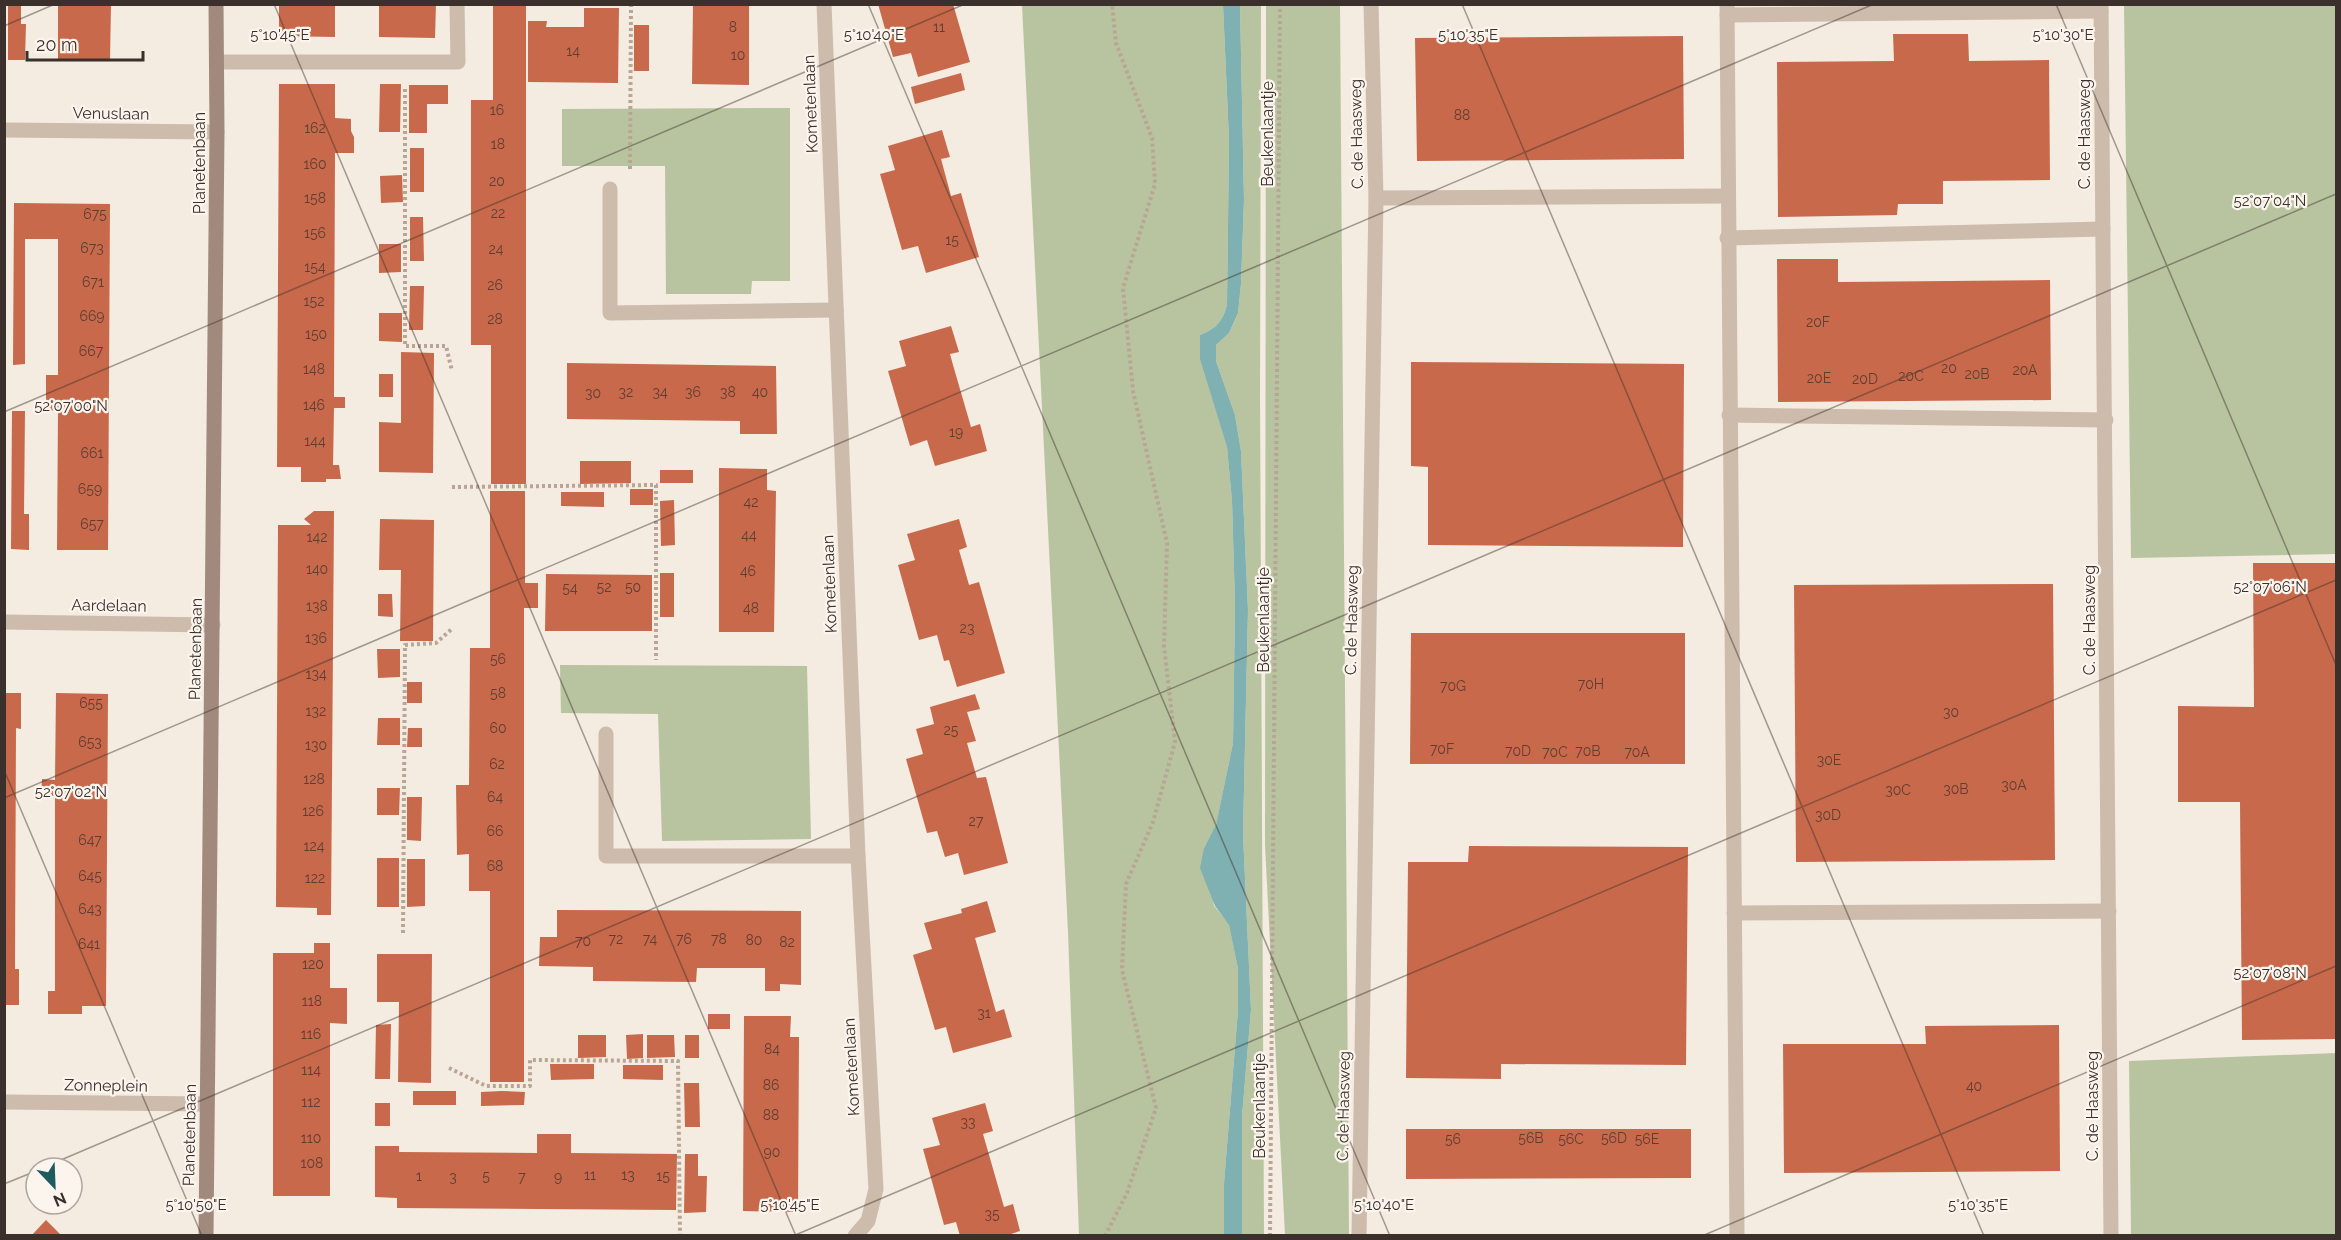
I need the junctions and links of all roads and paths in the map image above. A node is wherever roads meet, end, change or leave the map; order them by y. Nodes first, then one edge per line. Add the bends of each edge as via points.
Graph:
1 (216, 4) edge
2 (457, 4) edge
3 (631, 4) edge
4 (824, 4) edge
5 (1112, 4) edge
6 (1280, 4) edge
7 (1371, 4) edge
8 (2101, 8) edge
9 (1727, 10) edge
10 (217, 62) junction
11 (405, 62) junction
12 (4, 130) edge
13 (217, 132) junction
14 (610, 189) joint
15 (1727, 196) junction
16 (1376, 198) junction
17 (2103, 230) junction
18 (1727, 238) junction
19 (836, 310) junction
20 (452, 371) dead end
21 (1729, 415) junction
22 (2106, 420) junction
23 (452, 487) dead end
24 (4, 622) edge
25 (213, 625) junction
26 (453, 628) dead end
27 (656, 660) dead end
28 (606, 734) dead end
29 (858, 856) junction
30 (2109, 911) junction
31 (1734, 913) junction
32 (403, 933) dead end
33 (449, 1068) dead end
34 (4, 1102) edge
35 (207, 1104) junction
36 (206, 1236) edge
37 (680, 1236) edge
38 (855, 1236) edge
39 (1105, 1236) edge
40 (1270, 1236) edge
41 (1359, 1236) edge
42 (1737, 1236) edge
43 (2111, 1236) edge

1 - 10 street, Planetenbaan
2 - 11 street via 458,62
3 - 14 path via 630,173
4 - 19 street, Kometenlaan
5 - 39 path via 1116,43 1152,138 1155,184 1123,288 1132,391 1167,543 1164,646 1175,742 1153,822 1126,884 1122,970 1156,1108 1127,1193
6 - 40 path, Beukenlaantje
7 - 16 street, C. de Haasweg
8 - 9 street
8 - 17 street, C. de Haasweg
9 - 15 street
10 - 11 street
10 - 13 street, Planetenbaan
11 - 20 path via 405,346 446,346
12 - 13 street, Venuslaan
13 - 25 street, Planetenbaan
14 - 19 street via 610,313
15 - 16 street
15 - 18 street
16 - 41 street, C. de Haasweg
17 - 18 street
17 - 22 street, C. de Haasweg
18 - 21 street
19 - 29 street, Kometenlaan
21 - 22 street
21 - 31 street
22 - 30 street, C. de Haasweg
23 - 27 path via 656,485
24 - 25 street, Aardelaan
25 - 35 street, Planetenbaan
26 - 32 path via 436,643 405,645
28 - 29 street via 606,856
29 - 38 street, Kometenlaan via 876,1189 868,1221
30 - 31 street
30 - 43 street, C. de Haasweg
31 - 42 street
33 - 37 path via 486,1086 530,1086 531,1060 678,1061
34 - 35 street, Zonneplein
35 - 36 street, Planetenbaan

